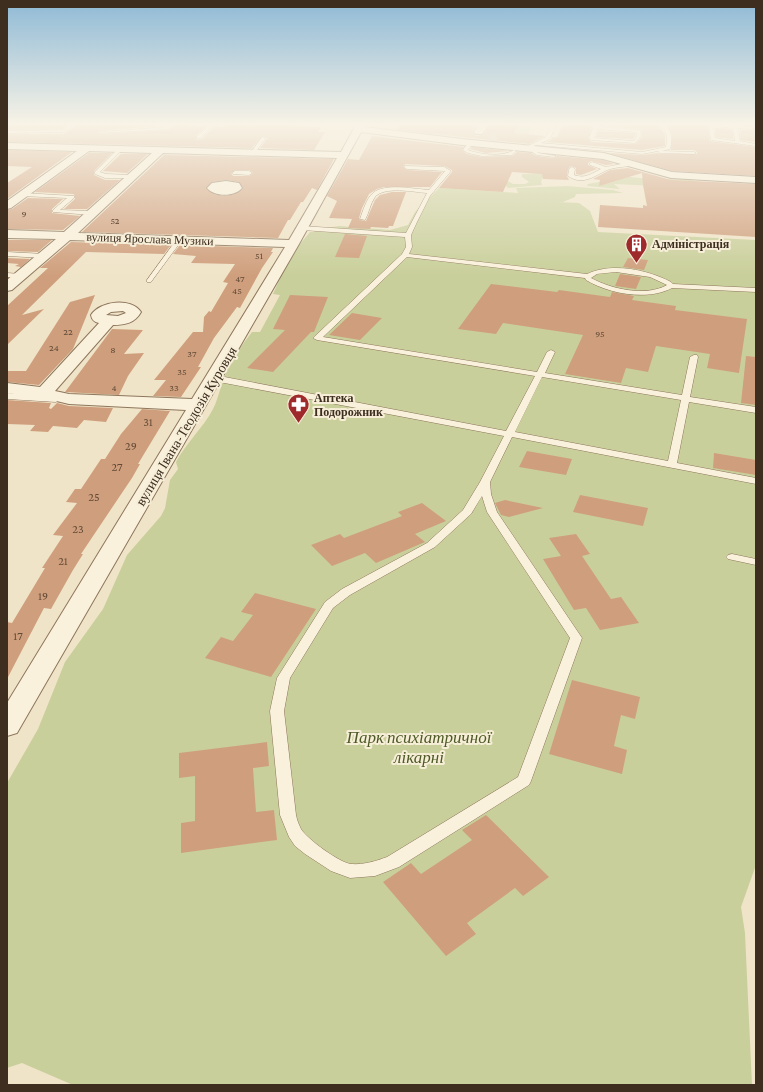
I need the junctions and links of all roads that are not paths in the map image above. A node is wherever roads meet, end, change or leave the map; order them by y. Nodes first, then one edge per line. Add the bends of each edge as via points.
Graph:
1 (52, 174) edge
2 (99, 174) edge
3 (135, 174) edge
4 (234, 174) edge
5 (332, 174) edge
6 (445, 174) edge
7 (571, 174) edge
8 (598, 174) edge
9 (668, 174) edge
10 (132, 177) junction
11 (755, 181) edge
12 (226, 184) dead end
13 (430, 192) junction
14 (23, 195) junction
15 (7, 206) edge
16 (92, 212) junction
17 (363, 218) dead end
18 (302, 228) junction
19 (7, 234) edge
20 (408, 235) junction
21 (65, 236) junction
22 (179, 240) junction
23 (293, 244) junction
24 (7, 254) edge
25 (405, 255) junction
26 (45, 256) junction
27 (7, 275) edge
28 (21, 276) junction
29 (588, 276) junction
30 (149, 281) dead end
31 (671, 286) junction
32 (7, 287) edge
33 (756, 290) edge
34 (109, 321) dead end
35 (551, 352) dead end
36 (694, 357) dead end
37 (538, 375) junction
38 (214, 378) junction
39 (7, 388) edge
40 (44, 393) junction
41 (7, 396) edge
42 (686, 398) junction
43 (69, 399) junction
44 (198, 405) junction
45 (756, 410) edge
46 (509, 434) junction
47 (672, 464) junction
48 (756, 481) edge
49 (485, 482) junction
50 (732, 557) dead end
51 (756, 562) edge
52 (8, 721) edge

1 - 14 street
2 - 10 lane
3 - 10 street
4 - 12 street
5 - 18 street, вулиця Івана-Теодозія Куровця
6 - 13 lane
7 - 8 lane via 576,178 588,178
9 - 11 street
10 - 16 street
13 - 17 lane via 395,189 382,191 374,195
13 - 20 lane
14 - 15 street
14 - 16 lane via 72,196 55,211
16 - 21 street
18 - 20 lane
18 - 23 street, вулиця Івана-Теодозія Куровця
19 - 21 street, вулиця Ярослава Музики
20 - 25 lane via 409,247
21 - 22 street, вулиця Ярослава Музики
21 - 26 street
22 - 23 street, вулиця Ярослава Музики
22 - 30 lane
23 - 38 street, вулиця Івана-Теодозія Куровця
24 - 26 lane
25 - 29 lane
25 - 37 lane via 318,338
26 - 28 street
27 - 28 lane
28 - 32 street
29 - 31 lane via 604,271 632,272 659,278
29 - 31 lane via 598,284 625,290 654,292
31 - 33 lane
34 - 40 street
35 - 37 lane
36 - 42 lane
37 - 42 lane
37 - 46 lane
38 - 44 street, вулиця Івана-Теодозія Куровця
38 - 46 lane
39 - 40 street
40 - 43 street
41 - 43 lane
42 - 45 lane
42 - 47 lane
43 - 44 street
44 - 52 street, вулиця Івана-Теодозія Куровця
46 - 47 lane
46 - 49 lane
47 - 48 lane
49 - 49 lane via 467,512 431,545 346,592 329,605 284,678 277,711 288,815 294,832 311,849 337,866 350,871 376,869 393,862 524,781 576,638 492,512
50 - 51 lane

